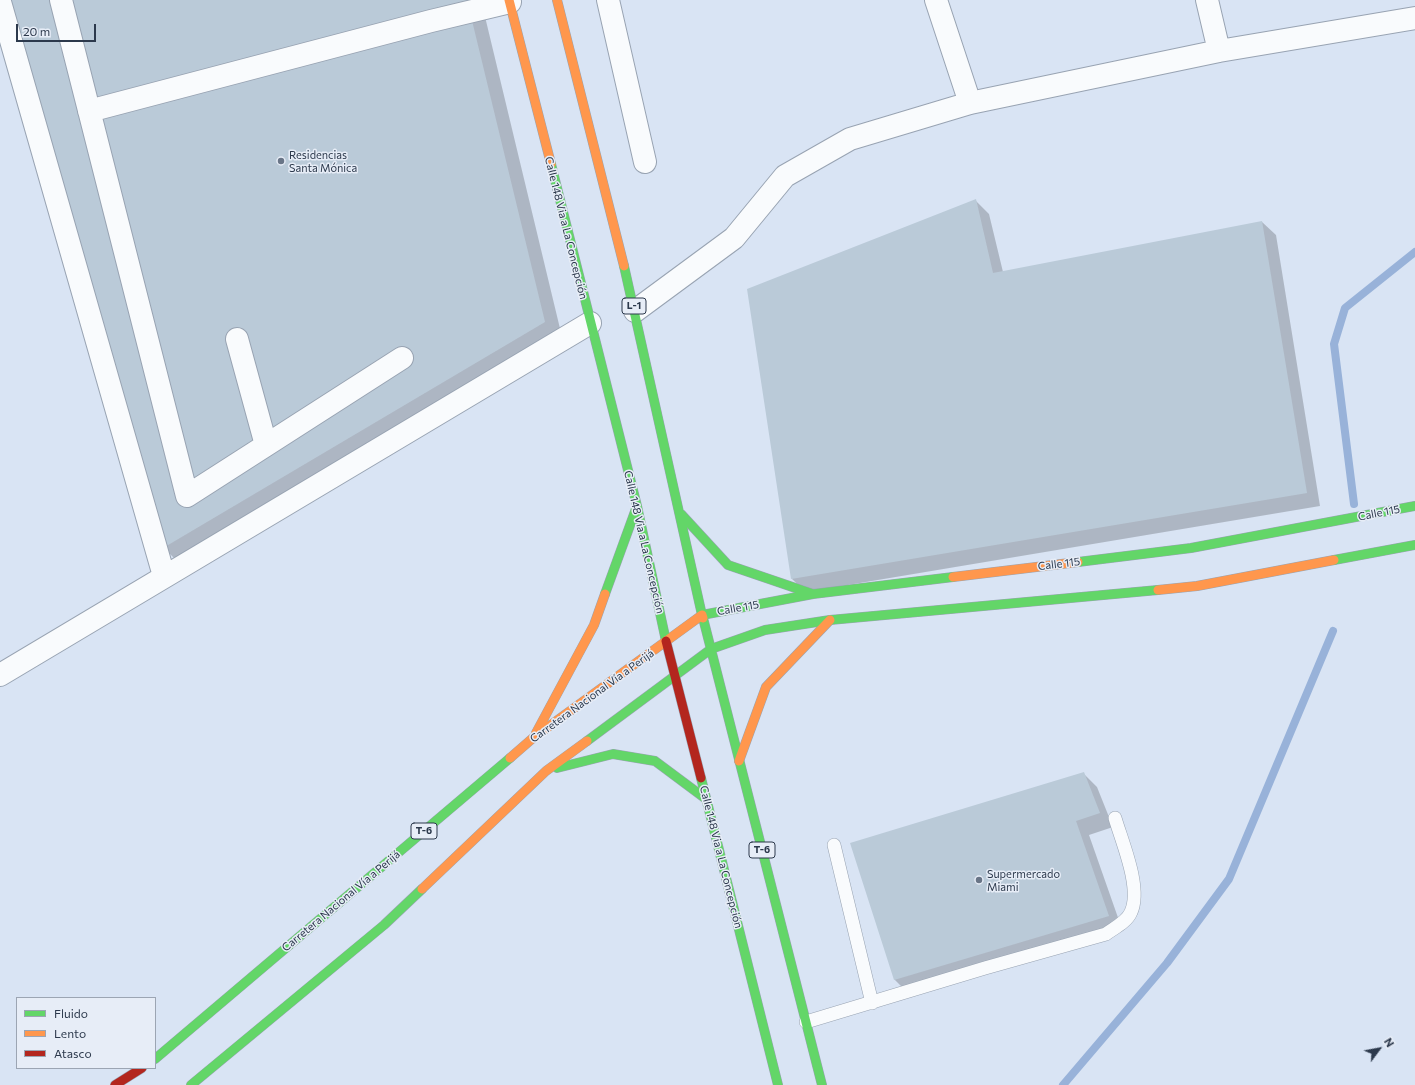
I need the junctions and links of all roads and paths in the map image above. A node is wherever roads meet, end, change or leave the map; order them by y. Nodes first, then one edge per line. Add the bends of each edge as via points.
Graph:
1 (61, 0) edge
2 (557, 0) edge
3 (608, 0) edge
4 (936, 0) edge
5 (1207, 0) edge
6 (509, 1) edge
7 (0, 2) edge
8 (1415, 18) edge
9 (1219, 51) junction
10 (970, 103) junction
11 (89, 111) junction
12 (645, 162) dead end
13 (635, 311) junction
14 (590, 323) junction
15 (237, 339) dead end
16 (402, 358) dead end
17 (266, 445) junction
18 (637, 506) junction
19 (1415, 506) edge
20 (680, 513) junction
21 (1415, 545) edge
22 (164, 576) junction
23 (813, 594) junction
24 (702, 615) junction
25 (830, 620) junction
26 (666, 642) junction
27 (711, 649) junction
28 (0, 675) edge
29 (674, 675) junction
30 (533, 738) junction
31 (739, 761) junction
32 (546, 771) junction
33 (706, 799) junction
34 (1115, 818) dead end
35 (834, 845) dead end
36 (872, 1003) junction
37 (806, 1022) junction
38 (156, 1058) edge
39 (140, 1069) edge
40 (115, 1085) edge
41 (191, 1085) edge
42 (778, 1085) edge
43 (822, 1085) edge

1 - 11 street
2 - 13 main road, L-1
3 - 12 street
4 - 10 street
5 - 9 street
6 - 11 street
6 - 14 main road, Calle 148 Via a La Concepción
7 - 22 street
8 - 9 street
9 - 10 street
10 - 13 street via 850,139 784,176 734,238
11 - 17 street via 187,496
13 - 20 main road, L-1
14 - 18 main road, Calle 148 Via a La Concepción
14 - 22 street
15 - 17 street
16 - 17 street
18 - 26 main road, Calle 148 Via a La Concepción
18 - 30 main road via 594,625
19 - 23 main road, Calle 115 via 1191,548
20 - 23 main road via 728,565
20 - 24 main road, L-1
21 - 25 main road via 1197,586
22 - 28 street
23 - 24 main road, Calle 115
24 - 26 main road, Carretera Nacional Vía a Perijá / T-6
24 - 27 main road, T-6
25 - 27 main road via 765,630
25 - 31 main road via 766,687
26 - 29 main road, Calle 148 Via a La Concepción
26 - 30 main road, Carretera Nacional Vía a Perijá / T-6
27 - 29 main road
27 - 31 main road, T-6
29 - 32 main road
29 - 33 main road, Calle 148 Via a La Concepción
30 - 38 main road, Carretera Nacional Vía a Perijá / T-6
31 - 37 main road, T-6
32 - 33 main road via 613,754 655,761
32 - 41 main road via 384,925
33 - 42 main road, Calle 148 Via a La Concepción
34 - 36 lane via 1131,871 1135,898 1131,913 1120,925 1106,934
35 - 36 lane
36 - 37 lane
37 - 43 main road, T-6
39 - 40 main road

